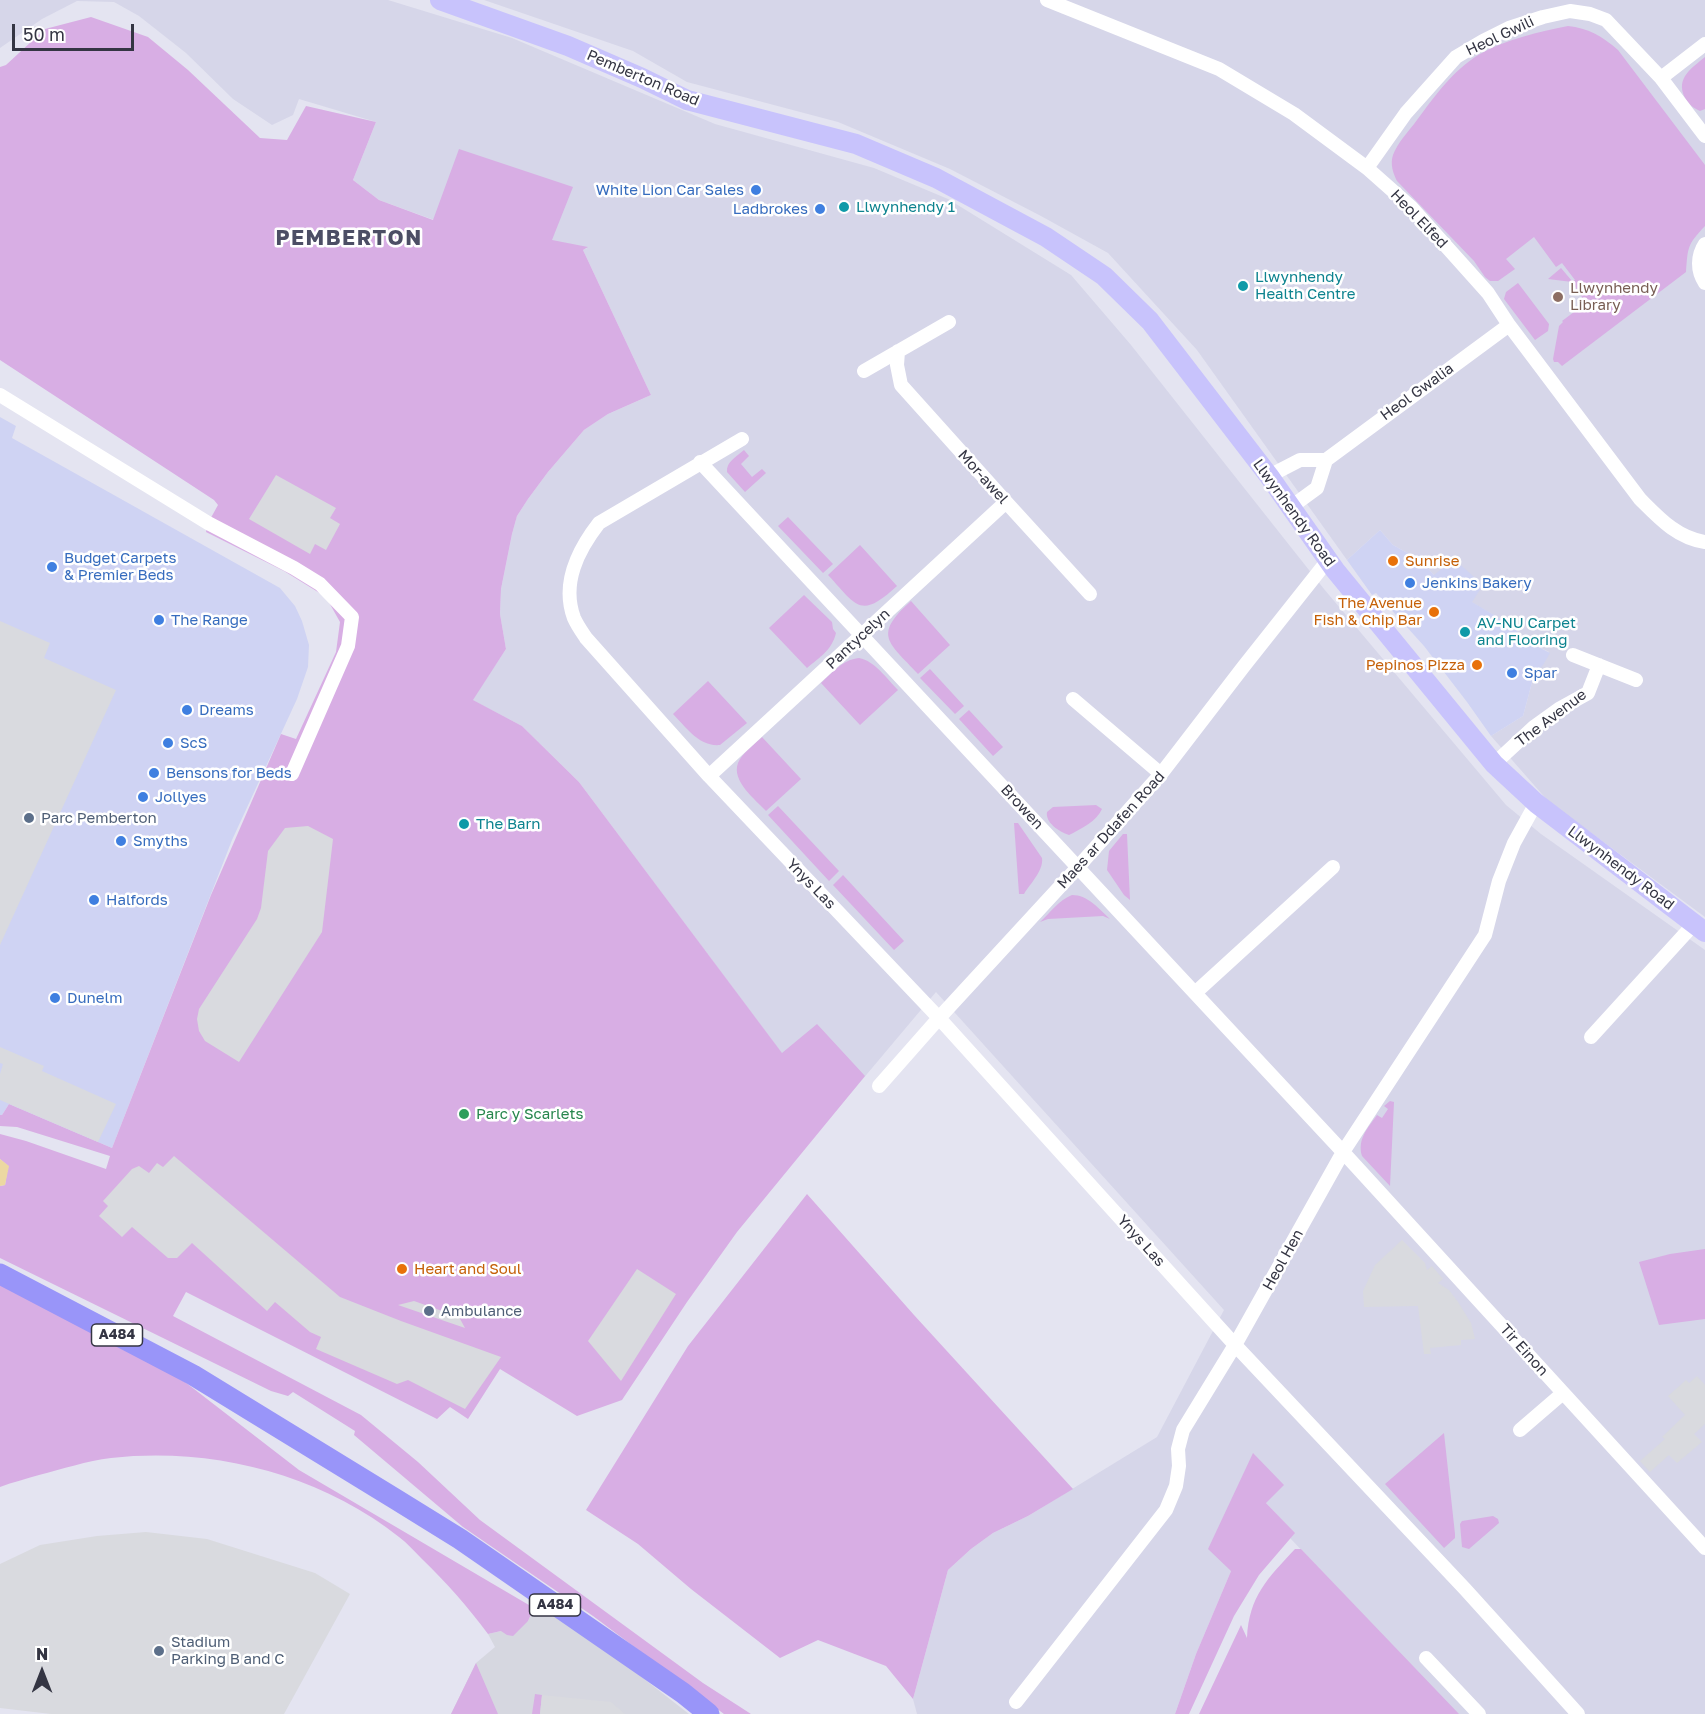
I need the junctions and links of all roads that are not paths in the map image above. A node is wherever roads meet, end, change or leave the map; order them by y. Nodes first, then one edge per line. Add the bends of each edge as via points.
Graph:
1 (440, 0) edge
2 (1047, 0) edge
3 (1705, 44) edge
4 (1661, 78) junction
5 (1705, 136) edge
6 (851, 142) joint
7 (1367, 168) junction
8 (1705, 244) edge
9 (1705, 283) edge
10 (949, 322) dead end
11 (1509, 325) junction
12 (898, 351) junction
13 (864, 371) dead end
14 (0, 395) edge
15 (742, 439) dead end
16 (1326, 460) junction
17 (700, 462) junction
18 (1269, 476) junction
19 (1006, 502) junction
20 (1291, 507) junction
21 (1705, 542) edge
22 (1328, 560) junction
23 (1090, 594) dead end
24 (862, 635) junction
25 (1573, 655) dead end
26 (1599, 665) junction
27 (1636, 680) dead end
28 (1074, 699) dead end
29 (1494, 764) junction
30 (292, 774) dead end
31 (1161, 774) junction
32 (710, 776) junction
33 (1536, 803) junction
34 (1078, 867) junction
35 (1333, 867) dead end
36 (1700, 928) edge
37 (1195, 993) junction
38 (939, 1018) junction
39 (1591, 1036) dead end
40 (879, 1086) dead end
41 (1343, 1152) junction
42 (0, 1274) edge
43 (1235, 1345) junction
44 (1563, 1393) junction
45 (1520, 1430) dead end
46 (1705, 1548) edge
47 (1426, 1658) dead end
48 (1016, 1702) dead end
49 (709, 1714) edge
50 (1479, 1714) edge
51 (1578, 1714) edge

1 - 6 main road, Pemberton Road via 568,46 687,100
2 - 7 street, Heol Elfed via 1219,69 1294,114
3 - 4 street
4 - 5 street, Heol Gwili
4 - 7 street, Heol Gwili via 1606,20 1570,12 1543,17 1509,28 1456,57 1406,113
6 - 18 main road, Llwynhendy Road via 936,178 1046,237 1104,276 1150,321
7 - 11 street, Heol Elfed via 1418,216 1488,293
8 - 9 street via 1699,268
10 - 12 street
11 - 16 street, Heol Gwalia
11 - 21 street, Heol Elfed via 1640,499 1664,524
12 - 13 street
12 - 19 street, Mor-awel via 901,385
14 - 30 street via 208,524 320,584 352,617 348,646
15 - 17 street, Ynys Las
16 - 18 street via 1300,460
16 - 20 street via 1317,488
17 - 24 street, Browen
17 - 32 street, Ynys Las via 599,523 575,560 569,600 574,620 586,638
18 - 20 main road, Llwynhendy Road
19 - 23 street, Mor-awel
19 - 24 street, Pantycelyn
20 - 22 main road, Llwynhendy Road
22 - 29 main road, Llwynhendy Road
22 - 31 street, Maes ar Ddafen Road
24 - 32 street, Pantycelyn
24 - 34 street, Browen
25 - 26 street
26 - 27 street
26 - 29 street, The Avenue via 1588,693 1542,721
28 - 31 street
29 - 33 main road, Llwynhendy Road
31 - 34 street, Maes ar Ddafen Road
32 - 38 street, Ynys Las
33 - 36 main road, Llwynhendy Road
33 - 41 street, Heol Hen via 1499,881 1485,935
34 - 37 street, Browen
34 - 38 street, Maes ar Ddafen Road
35 - 37 street
36 - 39 street
37 - 41 street, Browen
38 - 40 street, Maes ar Ddafen Road
38 - 43 street, Ynys Las
41 - 43 street, Heol Hen
41 - 44 street, Tir Einon
42 - 49 main road, A484 via 193,1375 460,1539
43 - 48 street, Heol Hen via 1184,1430 1178,1449 1176,1486 1166,1510
43 - 51 street
44 - 45 street
44 - 46 street, Tir Einon
47 - 50 street

